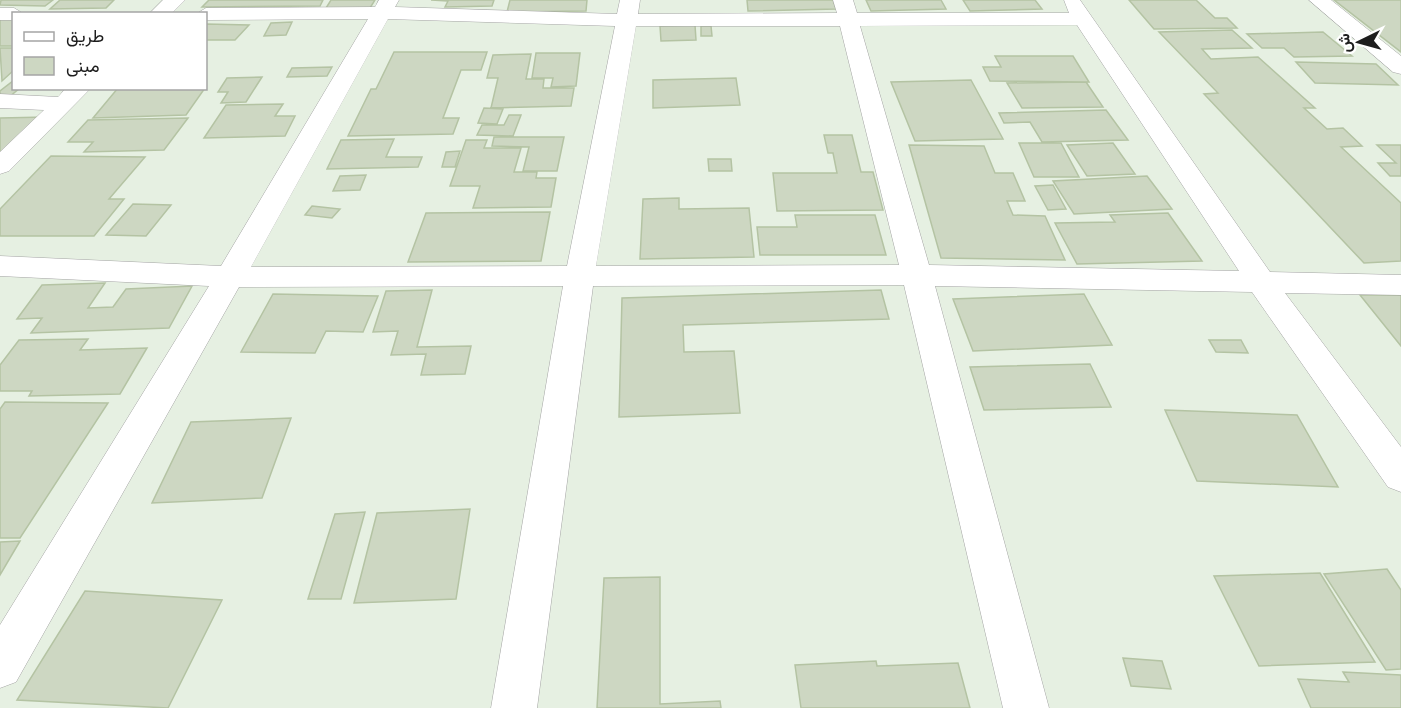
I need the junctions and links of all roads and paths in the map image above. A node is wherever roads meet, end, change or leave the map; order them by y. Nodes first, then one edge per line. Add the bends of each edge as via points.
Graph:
1 (175, 0) edge
2 (1319, 0) edge
3 (386, 7) edge
4 (846, 9) edge
5 (629, 10) edge
6 (1077, 10) edge
7 (161, 12) edge
8 (207, 14) edge
9 (1401, 67) edge
10 (72, 96) edge
11 (0, 101) edge
12 (0, 166) edge
13 (0, 266) edge
14 (580, 274) junction
15 (917, 275) junction
16 (230, 277) junction
17 (1261, 282) junction
18 (1401, 285) edge
19 (1401, 476) edge
20 (0, 666) edge
21 (514, 708) edge
22 (1026, 708) edge

1 - 7 street
2 - 9 street
3 - 5 street
3 - 8 street
3 - 16 street
4 - 5 street
4 - 6 street
4 - 15 street
5 - 14 street
6 - 17 street
10 - 11 street
10 - 12 street
13 - 16 street
14 - 15 street
14 - 16 street
14 - 21 street
15 - 17 street
15 - 22 street
16 - 20 street
17 - 18 street
17 - 19 street

